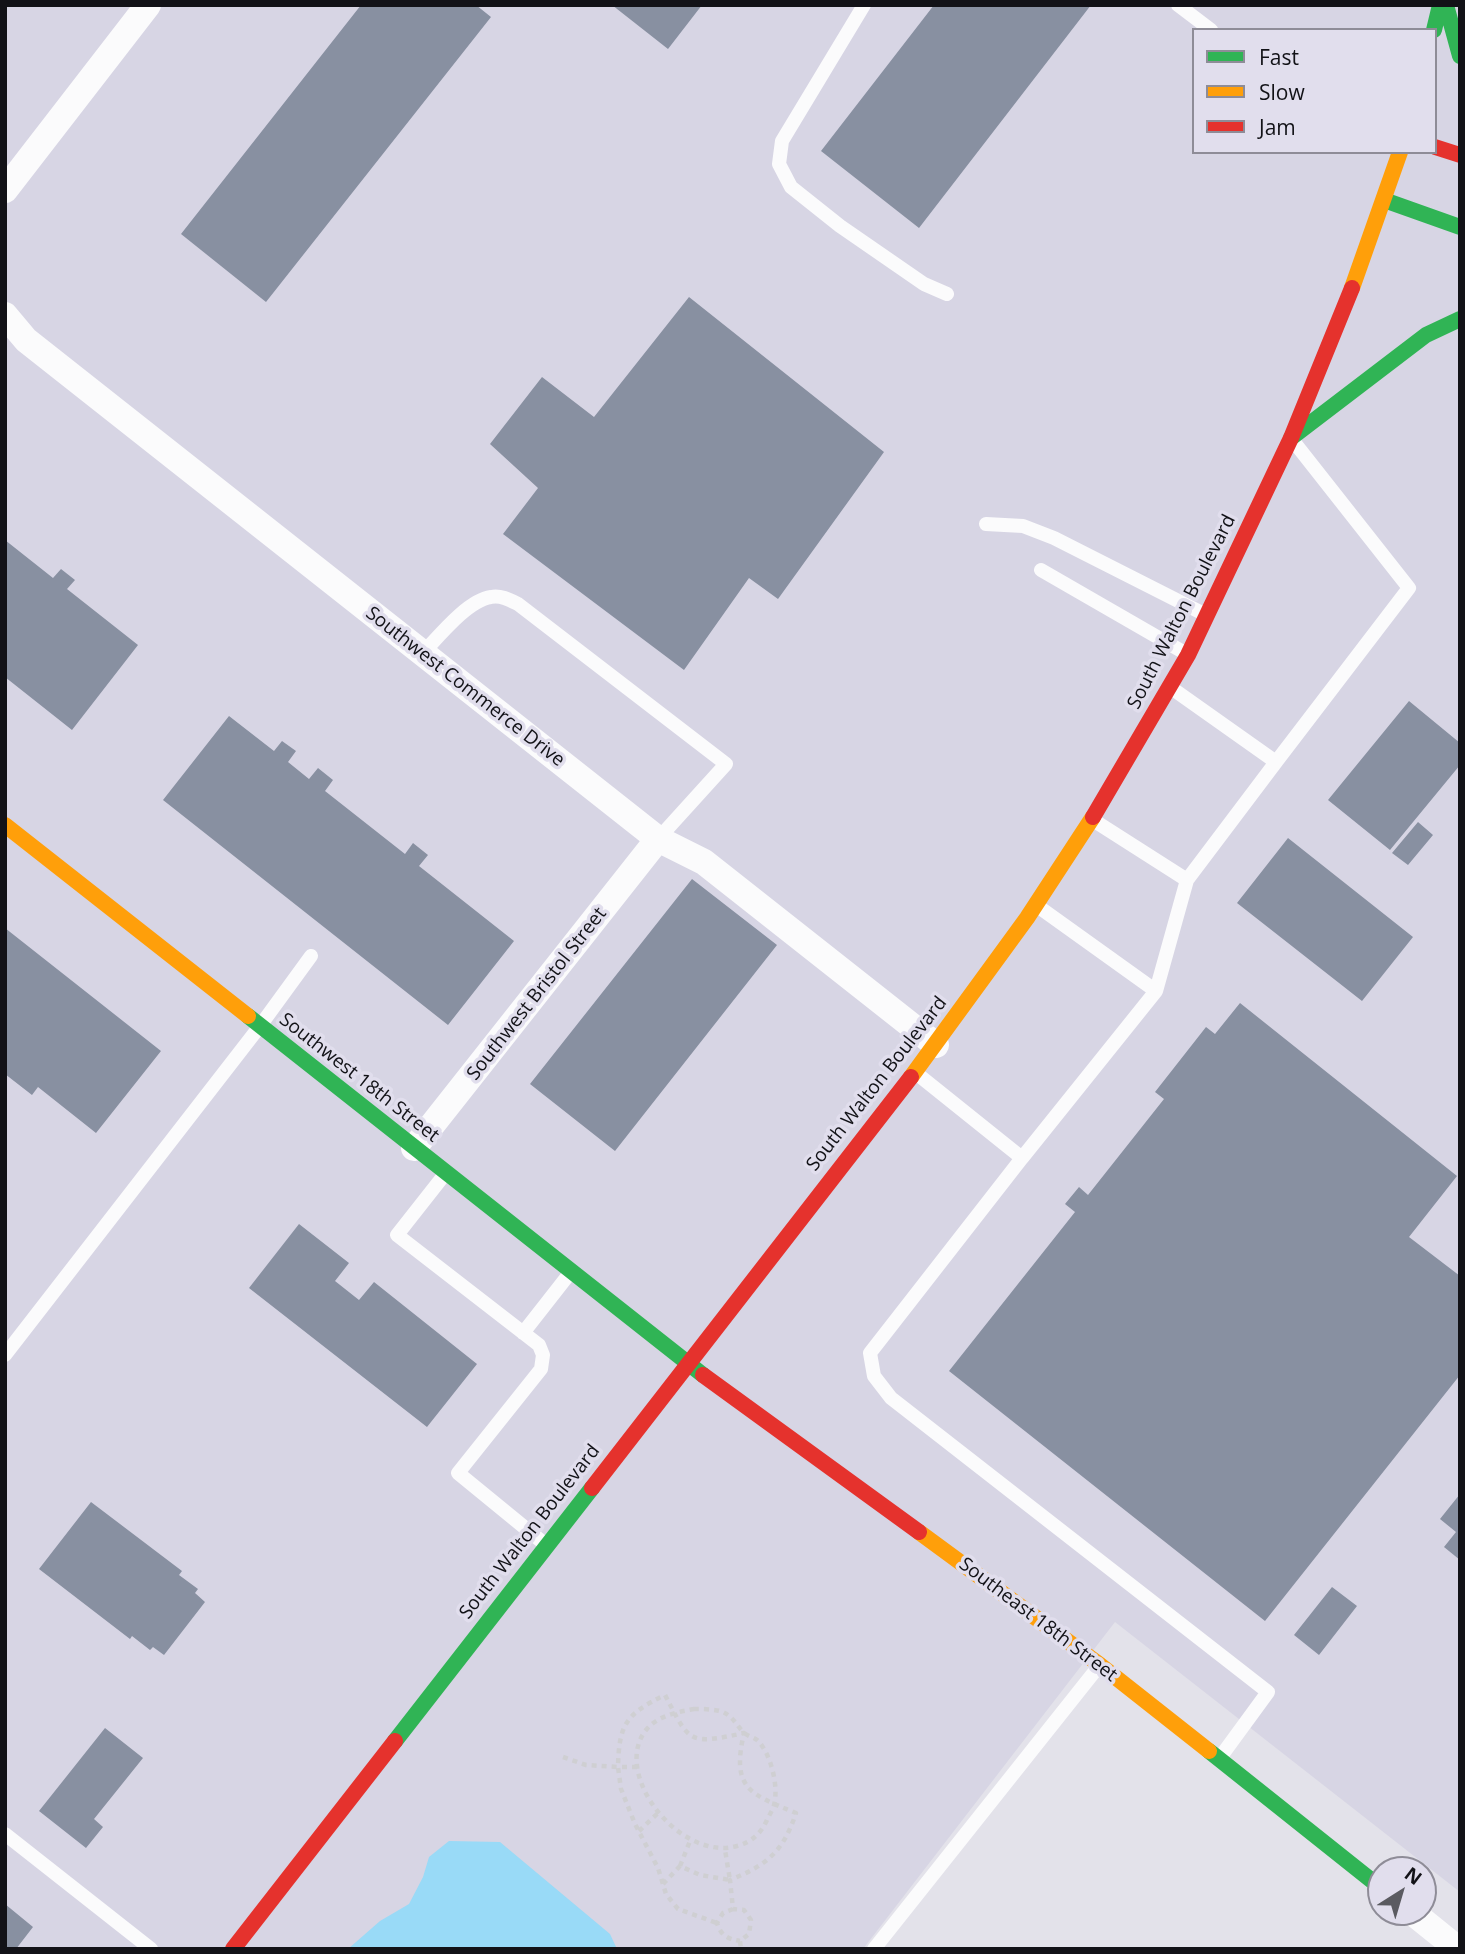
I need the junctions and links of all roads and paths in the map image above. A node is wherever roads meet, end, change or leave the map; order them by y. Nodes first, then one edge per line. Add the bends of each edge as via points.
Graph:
1 (148, 5) edge
2 (864, 5) edge
3 (1178, 5) edge
4 (1440, 5) edge
5 (1446, 5) edge
6 (1208, 28) edge
7 (1434, 28) edge
8 (1460, 57) edge
9 (1437, 148) edge
10 (1399, 154) edge
11 (1460, 155) edge
12 (5, 190) edge
13 (1384, 200) junction
14 (1460, 227) edge
15 (947, 294) dead end
16 (5, 315) edge
17 (1460, 319) edge
18 (1291, 438) junction
19 (986, 524) dead end
20 (1041, 570) dead end
21 (1207, 615) junction
22 (423, 653) junction
23 (1188, 655) junction
24 (1170, 687) junction
25 (1276, 762) junction
26 (1091, 819) junction
27 (5, 825) edge
28 (658, 839) junction
29 (1187, 880) junction
30 (1036, 905) junction
31 (311, 957) dead end
32 (1156, 991) junction
33 (260, 1026) junction
34 (936, 1045) junction
35 (915, 1072) junction
36 (414, 1147) junction
37 (1023, 1158) junction
38 (446, 1173) junction
39 (571, 1271) junction
40 (523, 1333) junction
41 (5, 1355) edge
42 (687, 1363) junction
43 (547, 1545) junction
44 (1100, 1665) junction
45 (674, 1713) junction
46 (744, 1733) junction
47 (563, 1757) dead end
48 (1219, 1759) junction
49 (618, 1767) junction
50 (638, 1767) junction
51 (774, 1804) junction
52 (658, 1813) junction
53 (639, 1831) junction
54 (5, 1834) edge
55 (690, 1841) junction
56 (725, 1850) junction
57 (680, 1866) junction
58 (1367, 1877) edge
59 (730, 1880) junction
60 (663, 1884) junction
61 (733, 1909) junction
62 (717, 1923) junction
63 (1429, 1926) edge
64 (740, 1941) junction
65 (151, 1949) edge
66 (233, 1949) edge
67 (741, 1949) edge
68 (874, 1949) edge
69 (1458, 1949) edge

1 - 12 street
2 - 15 lane via 782,141 779,164 791,187 840,226 924,284
3 - 6 lane
4 - 7 main road
5 - 8 main road
9 - 11 main road
10 - 13 main road, South Walton Boulevard
13 - 14 main road
13 - 18 main road, South Walton Boulevard
16 - 22 street, Southwest Commerce Drive via 26,340
17 - 18 main road via 1426,335
18 - 21 main road, South Walton Boulevard
18 - 25 lane via 1409,587
19 - 21 lane via 1023,526 1055,538
20 - 23 lane
21 - 23 main road, South Walton Boulevard
22 - 28 street, Southwest Commerce Drive
22 - 28 lane via 478,602 501,597 518,604 726,764
23 - 24 main road, South Walton Boulevard
24 - 25 lane
24 - 26 main road, South Walton Boulevard
25 - 29 lane
26 - 29 lane
26 - 30 main road, South Walton Boulevard
27 - 33 main road, Southwest 18th Street
28 - 34 street, Southwest Commerce Drive via 704,862
28 - 36 street, Southwest Bristol Street
29 - 32 lane
30 - 32 lane
30 - 34 main road, South Walton Boulevard
31 - 33 lane
32 - 37 lane
33 - 36 main road, Southwest 18th Street
33 - 41 lane
34 - 35 main road, South Walton Boulevard
35 - 37 lane
35 - 42 main road, South Walton Boulevard
36 - 38 main road, Southwest 18th Street
37 - 48 lane via 870,1353 874,1376 891,1398 1268,1692
38 - 39 main road, Southwest 18th Street
38 - 40 lane via 397,1236
39 - 40 lane
39 - 42 main road, Southwest 18th Street
40 - 43 lane via 538,1345 543,1355 541,1369 458,1473
42 - 43 main road, South Walton Boulevard
42 - 44 main road, Southeast 18th Street
43 - 66 main road, South Walton Boulevard
44 - 48 main road, Southeast 18th Street
44 - 68 lane
45 - 46 path via 694,1709 721,1712 734,1719
45 - 46 path via 683,1731 694,1739
45 - 49 path via 664,1695 625,1723
45 - 50 path via 646,1730 638,1748
46 - 51 path via 758,1741 769,1759
46 - 51 path via 741,1772 750,1790
47 - 49 path via 586,1765
48 - 58 main road, Southeast 18th Street
49 - 50 path
49 - 53 path via 621,1789
50 - 52 path
51 - 56 path via 762,1829 748,1843
51 - 59 path via 796,1813 788,1838 770,1859
52 - 53 path
52 - 55 path
53 - 60 path
54 - 65 lane
55 - 56 path
55 - 57 path
56 - 59 path
57 - 59 path
57 - 60 path
59 - 61 path
60 - 62 path via 678,1909
61 - 62 path via 723,1913
61 - 64 path via 744,1910 751,1920 749,1934
62 - 64 path via 727,1939
63 - 69 street
64 - 67 path

